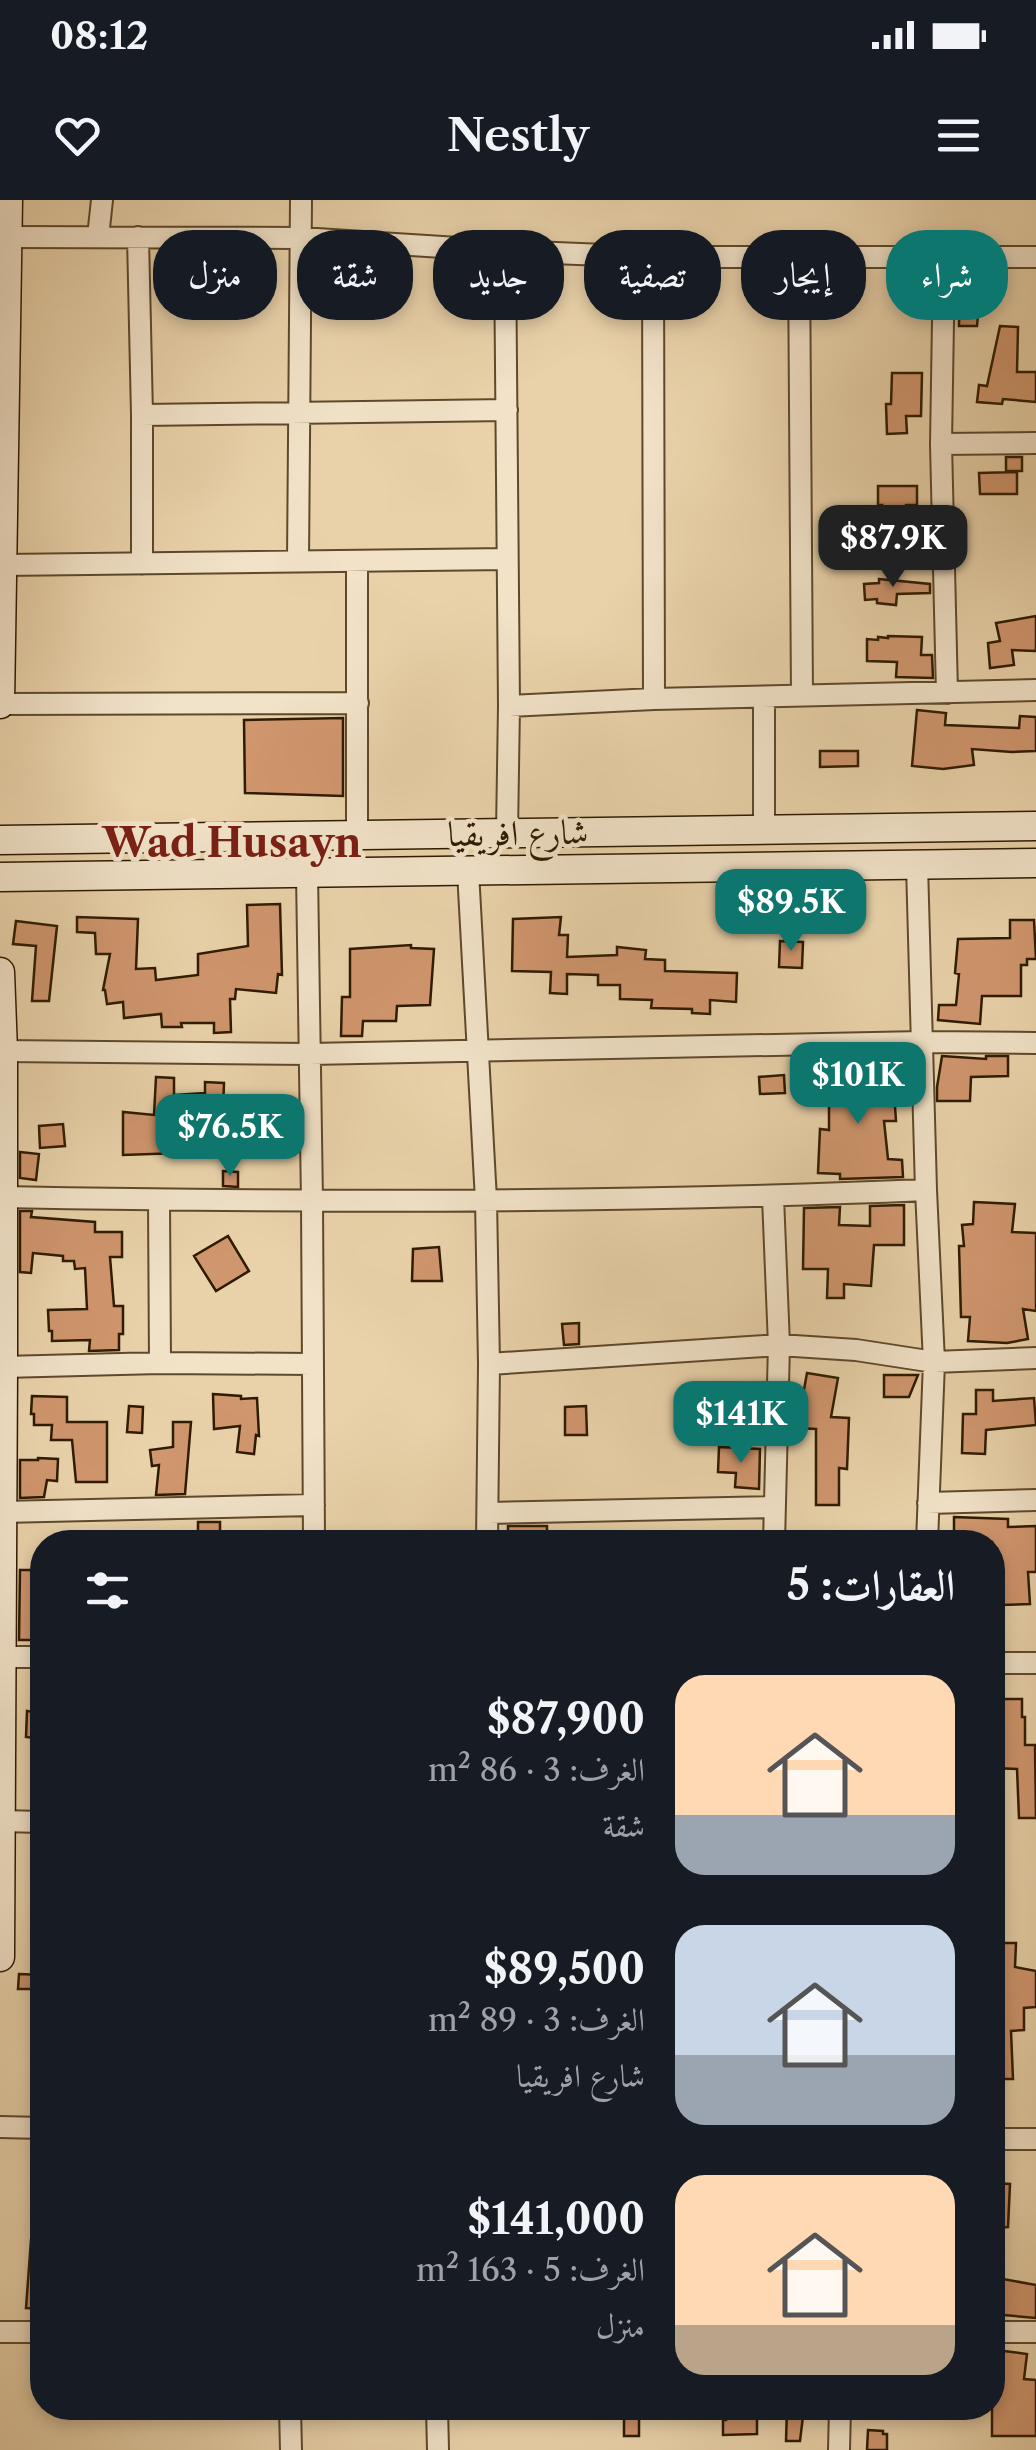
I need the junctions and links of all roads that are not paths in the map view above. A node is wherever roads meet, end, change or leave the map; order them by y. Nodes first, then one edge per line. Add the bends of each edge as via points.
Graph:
1 (8, 200) edge
2 (102, 200) edge
3 (301, 200) edge
4 (300, 230) edge
5 (8, 237) junction
6 (98, 237) junction
7 (138, 237) junction
8 (297, 238) edge
9 (1008, 257) edge
10 (1036, 257) edge
11 (300, 320) edge
12 (506, 320) edge
13 (654, 320) edge
14 (799, 320) edge
15 (943, 320) edge
16 (507, 410) junction
17 (299, 414) junction
18 (142, 415) junction
19 (941, 444) junction
20 (1036, 444) edge
21 (2, 488) edge
22 (507, 559) junction
23 (298, 561) junction
24 (357, 561) junction
25 (142, 564) junction
26 (4, 565) junction
27 (1036, 690) edge
28 (947, 693) junction
29 (802, 694) junction
30 (764, 697) junction
31 (654, 699) junction
32 (358, 703) junction
33 (0, 704) edge
34 (509, 706) junction
35 (1036, 826) edge
36 (764, 830) junction
37 (507, 833) junction
38 (356, 835) junction
39 (0, 840) edge
40 (1036, 863) edge
41 (917, 864) junction
42 (468, 871) junction
43 (306, 873) junction
44 (0, 877) edge
45 (0, 972) edge
46 (922, 1042) junction
47 (1036, 1043) edge
48 (478, 1050) junction
49 (3, 1051) junction
50 (310, 1054) junction
51 (1, 1082) edge
52 (926, 1190) junction
53 (773, 1197) junction
54 (3, 1198) junction
55 (159, 1200) junction
56 (312, 1200) junction
57 (486, 1200) junction
58 (1, 1291) edge
59 (779, 1344) junction
60 (1036, 1358) edge
61 (934, 1362) junction
62 (160, 1363) junction
63 (313, 1364) junction
64 (488, 1364) junction
65 (3, 1367) junction
66 (1, 1469) edge
67 (1036, 1500) edge
68 (928, 1503) junction
69 (314, 1505) junction
70 (774, 1508) junction
71 (2, 1512) edge
72 (488, 1513) junction
73 (314, 1530) edge
74 (487, 1530) edge
75 (774, 1530) edge
76 (927, 1530) edge
77 (1, 1657) edge
78 (30, 1657) edge
79 (1005, 1663) edge
80 (1036, 1663) edge
81 (2, 1821) edge
82 (30, 1822) edge
83 (0, 1957) edge
84 (0, 2127) edge
85 (30, 2128) edge
86 (1005, 2139) edge
87 (1036, 2139) edge
88 (0, 2332) edge
89 (30, 2332) edge
90 (1005, 2332) edge
91 (1036, 2332) edge
92 (290, 2420) edge
93 (437, 2420) edge
94 (840, 2420) edge
95 (291, 2450) edge
96 (438, 2450) edge
97 (839, 2450) edge

1 - 5 street
2 - 6 street
3 - 4 street
5 - 6 street
5 - 21 street
6 - 7 street
7 - 8 street
7 - 18 street
9 - 10 street
11 - 17 street
12 - 16 street
13 - 31 street
14 - 29 street
15 - 19 street
16 - 17 street
16 - 22 street
17 - 18 street
17 - 23 street
18 - 25 street
19 - 20 street
19 - 28 street
21 - 26 street
22 - 24 street
22 - 34 street
23 - 24 street
23 - 25 street
24 - 32 street
25 - 26 street
26 - 33 street
27 - 28 street
28 - 29 street
29 - 30 street
30 - 31 street
30 - 36 street
31 - 34 street
32 - 33 street
32 - 38 street
34 - 37 street
35 - 36 street, شارع افريقيا
36 - 37 street, شارع افريقيا
37 - 38 street, شارع افريقيا
38 - 39 street, شارع افريقيا
40 - 41 street, شارع افريقيا
41 - 42 street, شارع افريقيا
41 - 46 street
42 - 43 street, شارع افريقيا
42 - 48 street
43 - 44 street, شارع افريقيا
43 - 50 street
45 - 49 street
46 - 47 street
46 - 48 street
46 - 52 street
48 - 50 street
48 - 57 street
49 - 50 street
49 - 51 street
50 - 56 street
51 - 54 street
52 - 53 street
52 - 61 street
53 - 57 street
53 - 59 street
54 - 55 street
54 - 58 street
55 - 56 street
55 - 62 street
56 - 57 street
56 - 63 street
57 - 64 street
58 - 65 street
59 - 61 street
59 - 64 street
59 - 70 street
60 - 61 street
61 - 68 street
62 - 63 street
62 - 65 street
63 - 69 street
64 - 72 street
65 - 66 street
66 - 71 street
67 - 68 street
68 - 76 street
69 - 71 street
69 - 73 street
70 - 72 street
70 - 75 street
71 - 77 street
72 - 74 street
77 - 78 street
77 - 81 street
79 - 80 street
81 - 82 street
81 - 83 street
84 - 85 street
86 - 87 street
88 - 89 street
90 - 91 street
92 - 95 street
93 - 96 street
94 - 97 street

